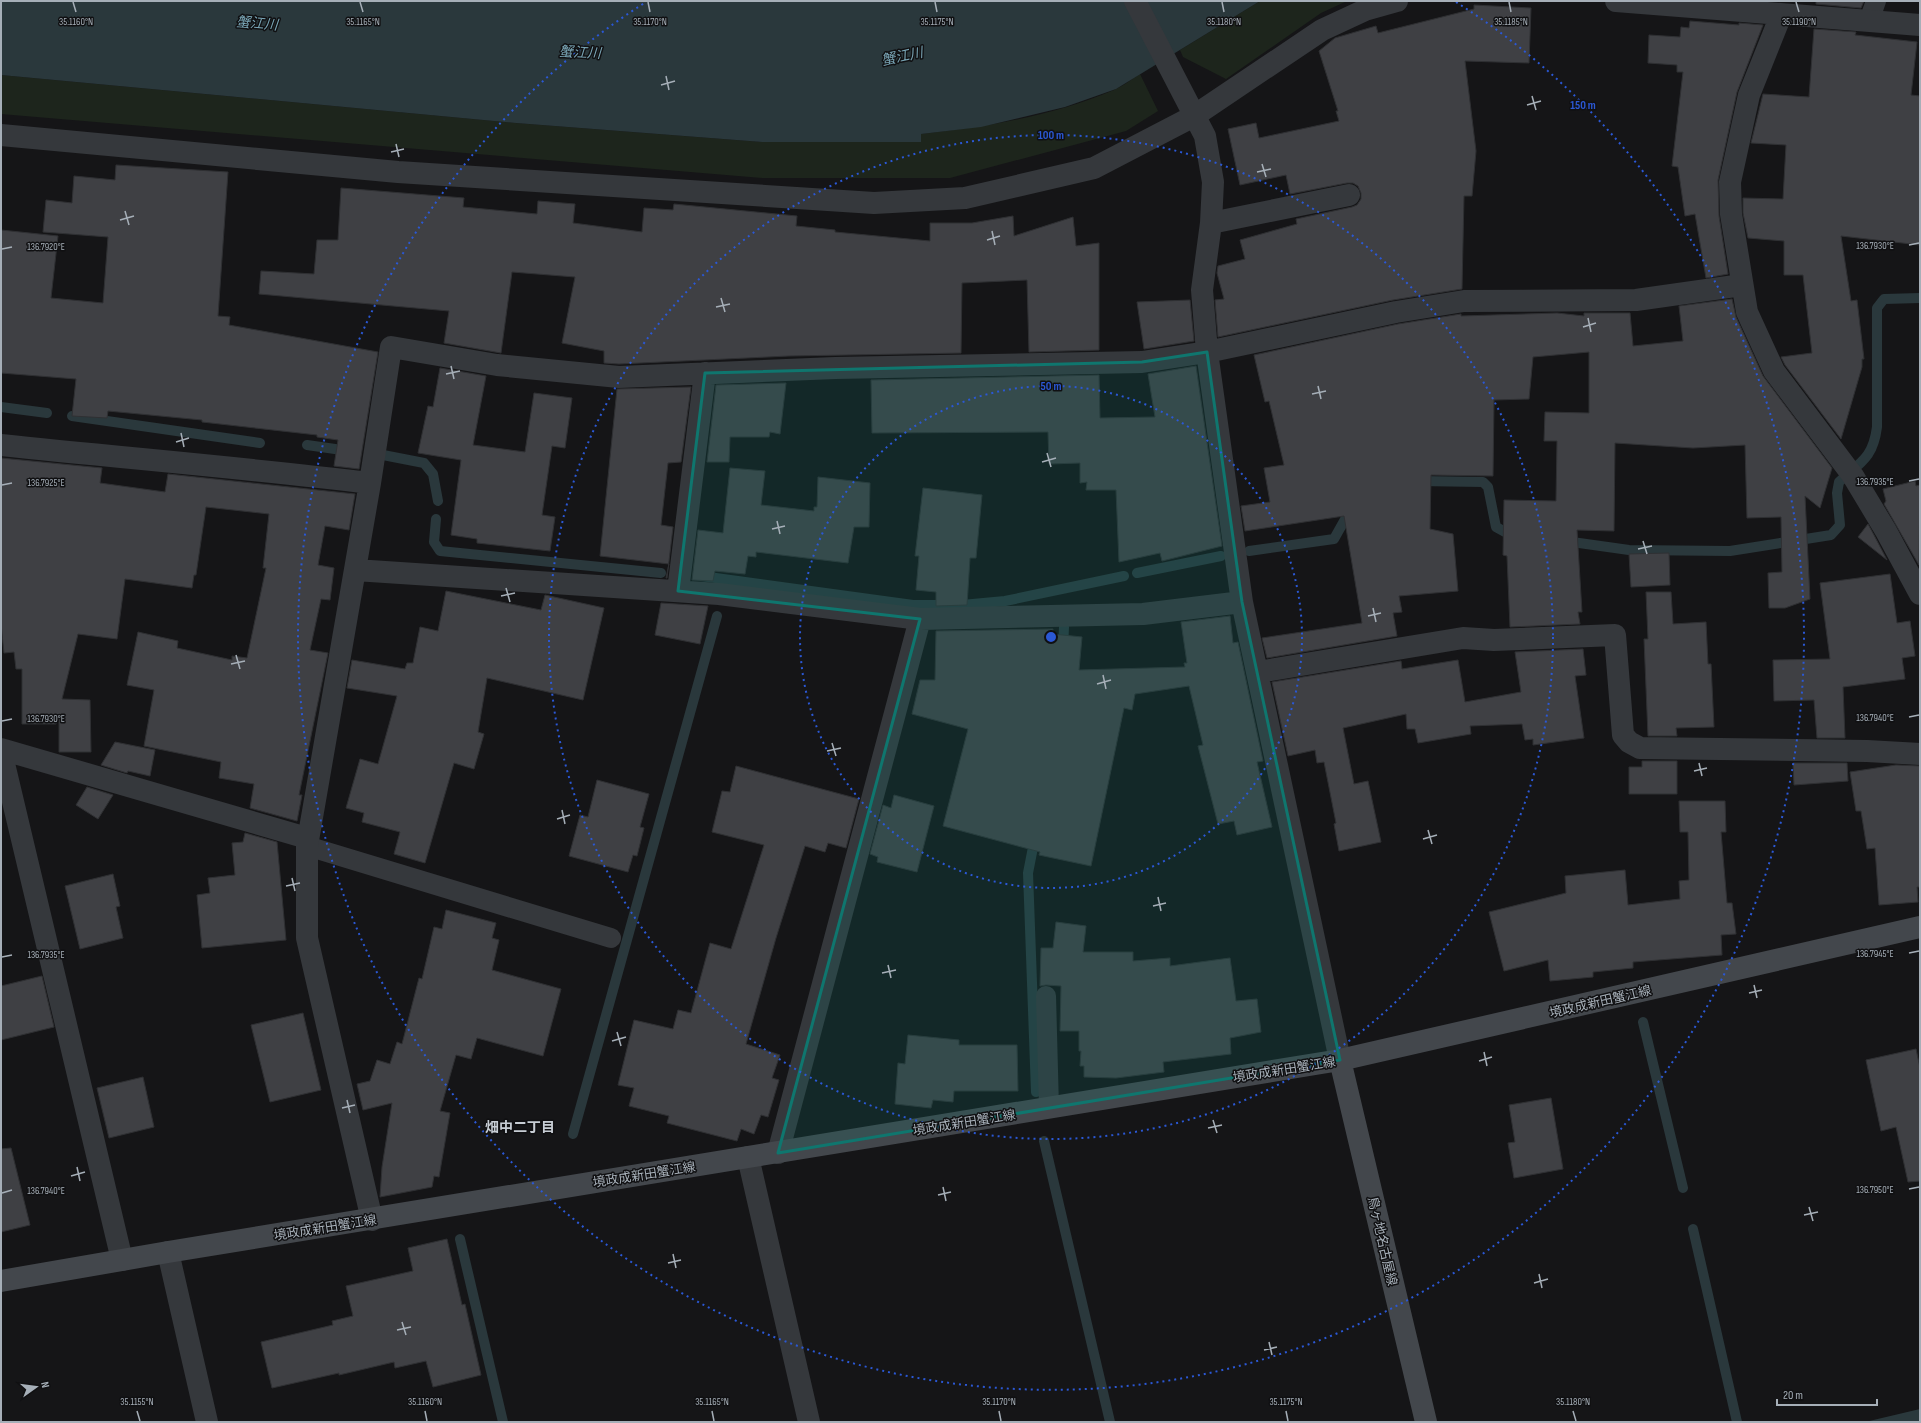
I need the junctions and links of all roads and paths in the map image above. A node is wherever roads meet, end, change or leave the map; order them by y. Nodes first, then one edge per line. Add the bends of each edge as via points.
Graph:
1 (1135, 1) edge
2 (1396, 1) edge
3 (1616, 1) edge
4 (1873, 11) edge
5 (1781, 15) junction
6 (1920, 24) edge
7 (1194, 116) junction
8 (1, 135) edge
9 (1349, 194) dead end
10 (1211, 223) junction
11 (1742, 285) junction
12 (1207, 352) junction
13 (705, 373) junction
14 (1, 445) edge
15 (370, 483) junction
16 (355, 570) junction
17 (678, 591) junction
18 (1920, 594) edge
19 (1242, 602) junction
20 (920, 619) junction
21 (1258, 672) junction
22 (1, 750) edge
23 (1920, 754) edge
24 (307, 842) junction
25 (1920, 927) edge
26 (611, 938) dead end
27 (1046, 996) dead end
28 (1340, 1060) junction
29 (1049, 1108) junction
30 (778, 1153) junction
31 (748, 1157) junction
32 (372, 1220) junction
33 (168, 1252) junction
34 (122, 1260) junction
35 (1, 1281) edge
36 (207, 1422) edge
37 (809, 1422) edge
38 (1426, 1422) edge

1 - 7 street
2 - 7 street via 1365,10 1322,30
3 - 5 street
4 - 5 street
4 - 6 street
5 - 11 street via 1749,95 1730,182 1731,214
7 - 8 street via 1094,168 965,198 874,203 398,172
7 - 10 street via 1205,136 1213,182
9 - 10 street
10 - 12 street via 1202,290
11 - 12 street via 1636,300 1464,301 1396,312
11 - 18 street via 1747,312 1774,371 1848,469
12 - 13 street via 1142,362
12 - 19 street
13 - 15 street via 619,377 498,365 391,347
13 - 17 street
14 - 15 street
15 - 16 street
16 - 17 street
16 - 24 street
17 - 20 street
19 - 20 street via 1143,614
19 - 21 street
20 - 30 street
21 - 23 street via 1463,638 1494,640 1615,635 1623,735 1640,748
21 - 28 street
22 - 24 street
22 - 34 street
24 - 26 lane
24 - 32 street via 307,938
25 - 28 main road, 境政成新田蟹江線
27 - 29 lane
28 - 29 main road, 境政成新田蟹江線
28 - 38 main road, 鳥ヶ地名古屋線
29 - 30 main road, 境政成新田蟹江線
30 - 31 main road, 境政成新田蟹江線
31 - 32 main road, 境政成新田蟹江線
31 - 37 street
32 - 33 main road, 境政成新田蟹江線
33 - 34 main road, 境政成新田蟹江線
33 - 36 street
34 - 35 main road, 境政成新田蟹江線

